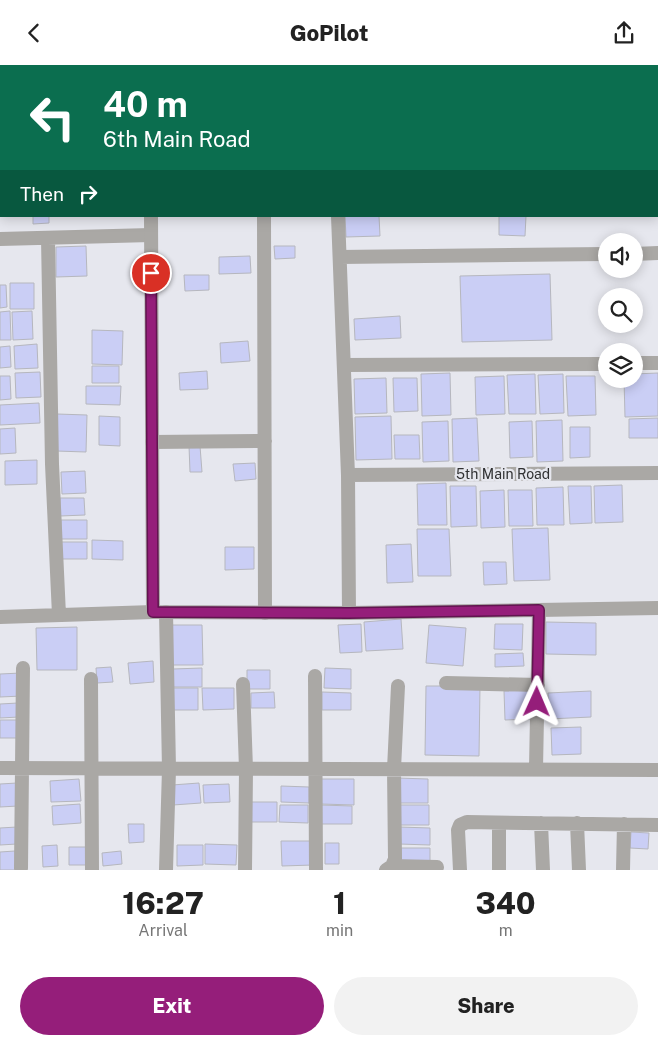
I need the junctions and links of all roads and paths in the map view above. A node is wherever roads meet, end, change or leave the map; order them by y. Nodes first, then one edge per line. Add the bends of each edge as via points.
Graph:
1 (151, 217) edge
2 (264, 217) edge
3 (338, 217) edge
4 (151, 235) junction
5 (48, 238) junction
6 (0, 239) edge
7 (658, 253) edge
8 (598, 254) edge
9 (643, 254) edge
10 (340, 257) junction
11 (643, 363) edge
12 (658, 363) edge
13 (598, 364) edge
14 (344, 365) junction
15 (265, 441) junction
16 (152, 442) junction
17 (658, 473) edge
18 (348, 475) junction
19 (658, 608) edge
20 (539, 610) junction
21 (159, 612) junction
22 (265, 613) junction
23 (349, 613) junction
24 (59, 615) junction
25 (0, 617) edge
26 (23, 668) dead end
27 (315, 676) dead end
28 (91, 679) dead end
29 (446, 683) dead end
30 (243, 684) dead end
31 (538, 685) junction
32 (398, 686) dead end
33 (0, 768) edge
34 (22, 768) junction
35 (92, 768) junction
36 (169, 769) junction
37 (246, 769) junction
38 (314, 769) junction
39 (394, 769) junction
40 (536, 769) junction
41 (658, 770) edge
42 (499, 823) junction
43 (541, 823) junction
44 (578, 823) junction
45 (624, 824) junction
46 (658, 825) edge
47 (437, 867) dead end
48 (21, 868) dead end
49 (389, 868) edge
50 (92, 870) edge
51 (166, 870) edge
52 (245, 870) edge
53 (316, 870) edge
54 (460, 870) edge
55 (499, 870) edge
56 (543, 870) edge
57 (579, 870) edge
58 (623, 870) edge

1 - 4 street
2 - 15 street
3 - 10 street
4 - 5 street
4 - 16 street
5 - 6 street
5 - 24 street via 52,465
7 - 9 street
8 - 10 street
10 - 14 street
11 - 12 street
13 - 14 street
14 - 18 street
15 - 16 street
15 - 22 street
16 - 21 street
17 - 18 street, 5th Main Road
18 - 23 street
19 - 20 street
20 - 23 street
20 - 31 street
21 - 22 street
21 - 24 street
21 - 36 street
22 - 23 street
24 - 25 street
26 - 34 street
27 - 38 street
28 - 35 street
29 - 31 street
30 - 37 street
31 - 40 street
32 - 39 street
33 - 34 street
34 - 35 street
34 - 48 street
35 - 36 street
35 - 50 street
36 - 37 street
36 - 51 street
37 - 38 street
37 - 52 street
38 - 39 street
38 - 53 street
39 - 40 street
39 - 49 street via 395,859
40 - 41 street
42 - 43 street
42 - 54 street via 467,822 460,825
42 - 55 street
43 - 44 street
43 - 56 street
44 - 45 street
44 - 57 street
45 - 46 street
45 - 58 street
47 - 49 street

